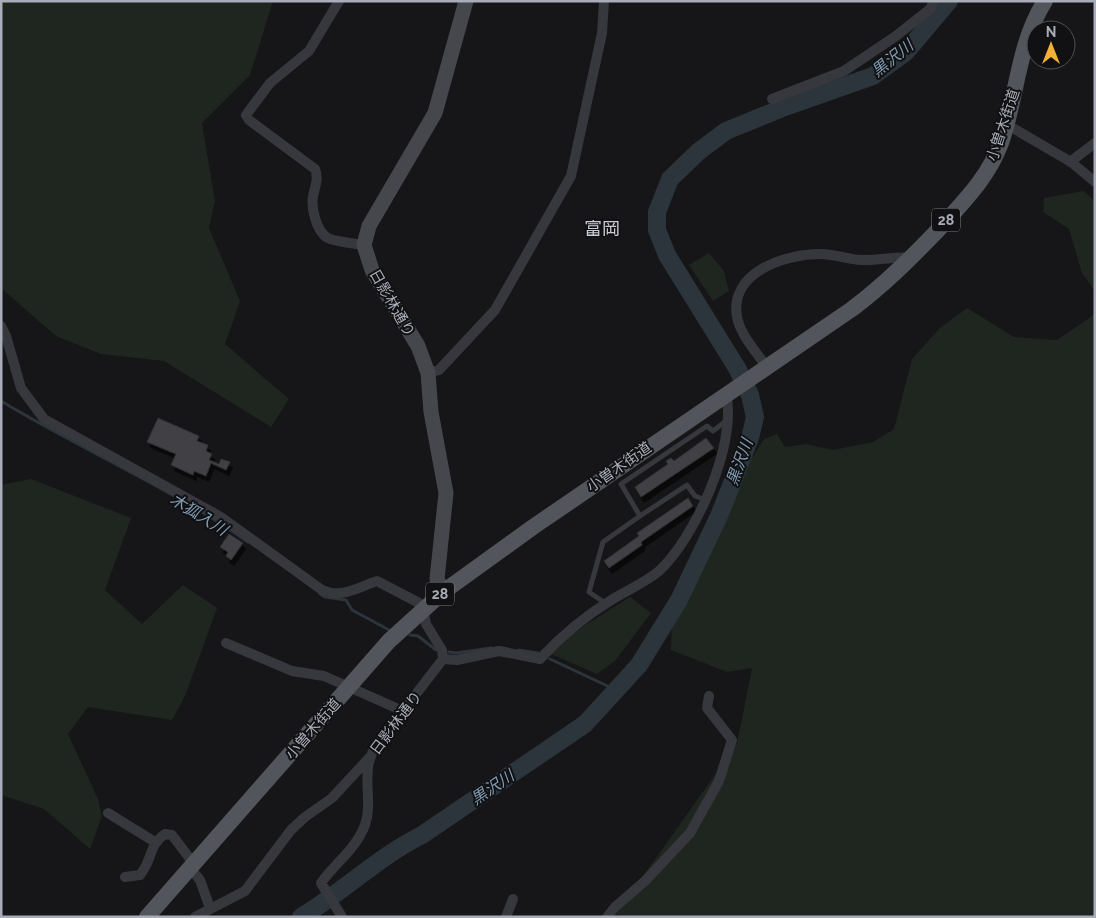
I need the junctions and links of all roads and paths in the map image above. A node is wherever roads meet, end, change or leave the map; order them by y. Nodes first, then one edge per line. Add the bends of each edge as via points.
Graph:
1 (339, 1) edge
2 (466, 1) edge
3 (604, 1) edge
4 (934, 1) edge
5 (1045, 1) edge
6 (772, 98) dead end
7 (1006, 124) junction
8 (1095, 143) edge
9 (1070, 162) junction
10 (1095, 182) edge
11 (364, 245) junction
12 (911, 258) junction
13 (1, 326) edge
14 (761, 370) junction
15 (428, 373) junction
16 (728, 393) junction
17 (726, 421) junction
18 (706, 500) junction
19 (640, 516) junction
20 (443, 592) junction
21 (606, 603) junction
22 (423, 608) junction
23 (226, 643) dead end
24 (443, 659) junction
25 (349, 687) junction
26 (709, 696) dead end
27 (403, 711) junction
28 (370, 758) junction
29 (108, 813) dead end
30 (155, 842) junction
31 (192, 866) junction
32 (125, 877) dead end
33 (514, 899) dead end
34 (210, 908) junction
35 (338, 913) edge
36 (148, 916) edge
37 (195, 917) edge
38 (506, 917) edge
39 (607, 917) edge

1 - 11 street via 309,51 270,83 246,115 315,169 318,180 313,198 314,213 325,236
2 - 11 street via 435,113 369,226
3 - 15 street via 602,33 571,176 495,310 439,370
4 - 6 street via 930,9 896,36 844,71
5 - 7 main road, 小曽木街道 / 28 via 1031,29
7 - 9 street
7 - 12 main road, 小曽木街道 / 28 via 981,182
8 - 9 street
9 - 10 street
11 - 15 street, 日影林通り via 372,270 418,346
12 - 14 main road, 小曽木街道 / 28 via 882,286
12 - 14 street via 863,260 811,254 776,263 749,277 742,287 736,316
13 - 22 street via 21,388 44,419 221,517 322,590 331,594 344,593 377,581 410,597
14 - 16 main road, 小曽木街道 / 28
15 - 20 street, 日影林通り via 431,412 446,493 438,579
16 - 17 street
16 - 20 main road, 小曽木街道 / 28
17 - 18 street via 722,462
17 - 19 lane via 713,431 708,426 621,484
18 - 19 lane via 695,496 687,485
18 - 21 street via 681,543 658,571
19 - 21 lane via 603,542 589,592
20 - 22 main road, 小曽木街道 / 28
21 - 24 street via 571,627 540,659 499,651 457,660
22 - 24 street via 426,624 442,650
22 - 25 main road, 小曽木街道 / 28
23 - 25 street via 292,671 324,676
24 - 27 street, 日影林通り
25 - 27 street
25 - 31 main road, 小曽木街道 / 28
26 - 39 street via 707,708 732,740 719,781 690,834
27 - 28 street, 日影林通り
28 - 34 street via 332,798 291,830 245,891
28 - 35 street, 日影林通り via 364,826 348,853 322,882 323,890
29 - 30 street
30 - 31 street via 165,834 172,835
30 - 32 street via 140,875
31 - 34 street
31 - 36 main road, 小曽木街道 / 28
33 - 38 street
34 - 37 street

